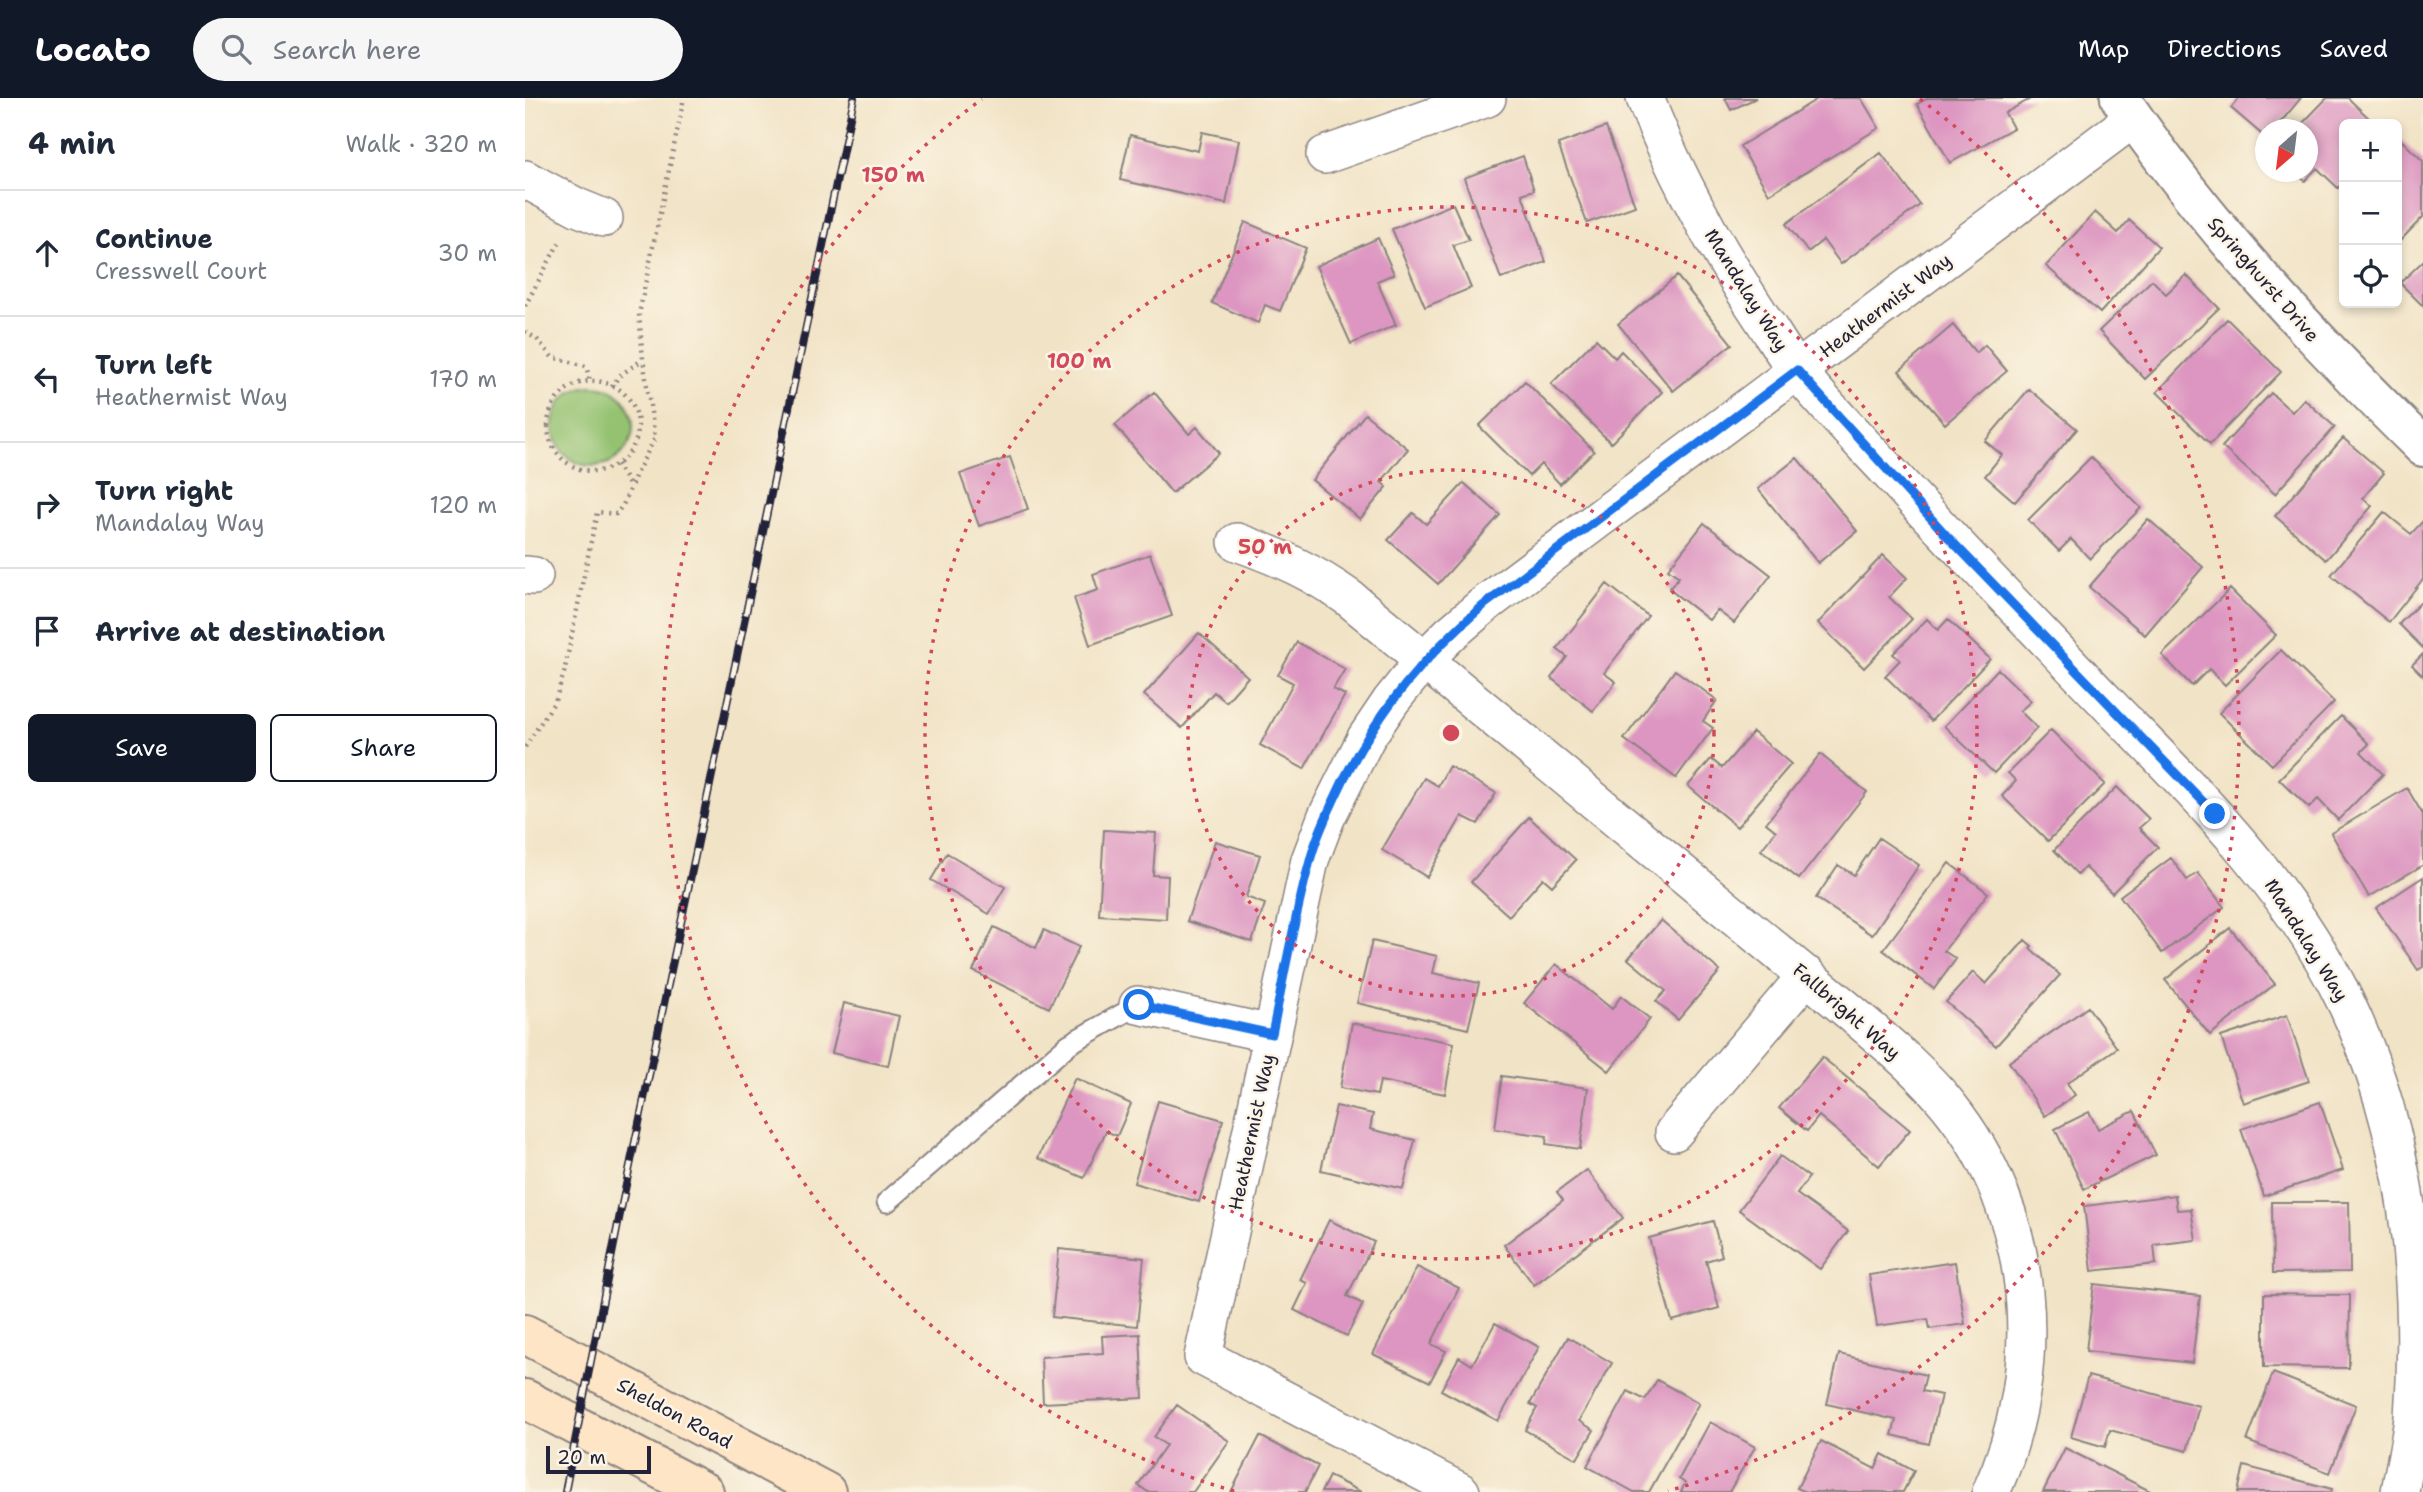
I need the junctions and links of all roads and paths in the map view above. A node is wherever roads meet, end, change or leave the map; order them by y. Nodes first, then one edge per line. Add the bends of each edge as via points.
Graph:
1 (1487, 98) edge
2 (1645, 98) edge
3 (682, 99) edge
4 (2127, 108) edge
5 (1325, 155) dead end
6 (525, 179) edge
7 (590, 213) joint
8 (525, 306) edge
9 (525, 332) edge
10 (643, 359) junction
11 (1797, 370) junction
12 (590, 382) junction
13 (612, 387) junction
14 (2423, 447) edge
15 (617, 464) junction
16 (630, 486) junction
17 (1237, 542) dead end
18 (1424, 660) junction
19 (525, 747) edge
20 (1807, 975) junction
21 (1139, 1005) joint
22 (1272, 1034) junction
23 (1674, 1132) dead end
24 (887, 1202) dead end
25 (525, 1334) edge
26 (525, 1399) edge
27 (704, 1492) edge
28 (826, 1492) edge
29 (1461, 1492) edge
30 (1991, 1492) edge
31 (2400, 1492) edge

1 - 5 street
2 - 11 street, Mandalay Way via 1682,182 1733,274
3 - 10 path via 639,314
4 - 11 street, Heathermist Way
4 - 14 street, Springhurst Drive via 2260,277 2347,373
6 - 7 street
7 - 8 path
9 - 12 path via 552,358 586,366
10 - 13 path
10 - 16 path via 656,438
11 - 18 street, Heathermist Way via 1484,605
11 - 31 street, Mandalay Way via 1947,536 2215,814 2273,883 2347,1004 2399,1149 2413,1225 2419,1341 2413,1417
12 - 13 path
12 - 15 path via 562,394 548,420 549,436 555,450 580,470 596,471
13 - 15 path via 630,401 637,415 633,446
15 - 16 path
16 - 19 path via 616,514 597,512 565,673 555,701
17 - 18 street, Fallbright Way via 1318,576
18 - 20 street, Fallbright Way
18 - 22 street, Heathermist Way via 1366,738 1326,818 1310,860
20 - 23 street
20 - 30 street, Fallbright Way via 1901,1056 1950,1108 1991,1174 2006,1210 2024,1286 2026,1363 2012,1439
21 - 22 street
21 - 24 lane via 1069,1044
22 - 29 street, Heathermist Way via 1203,1357
25 - 28 main road, Sheldon Road
26 - 27 main road

